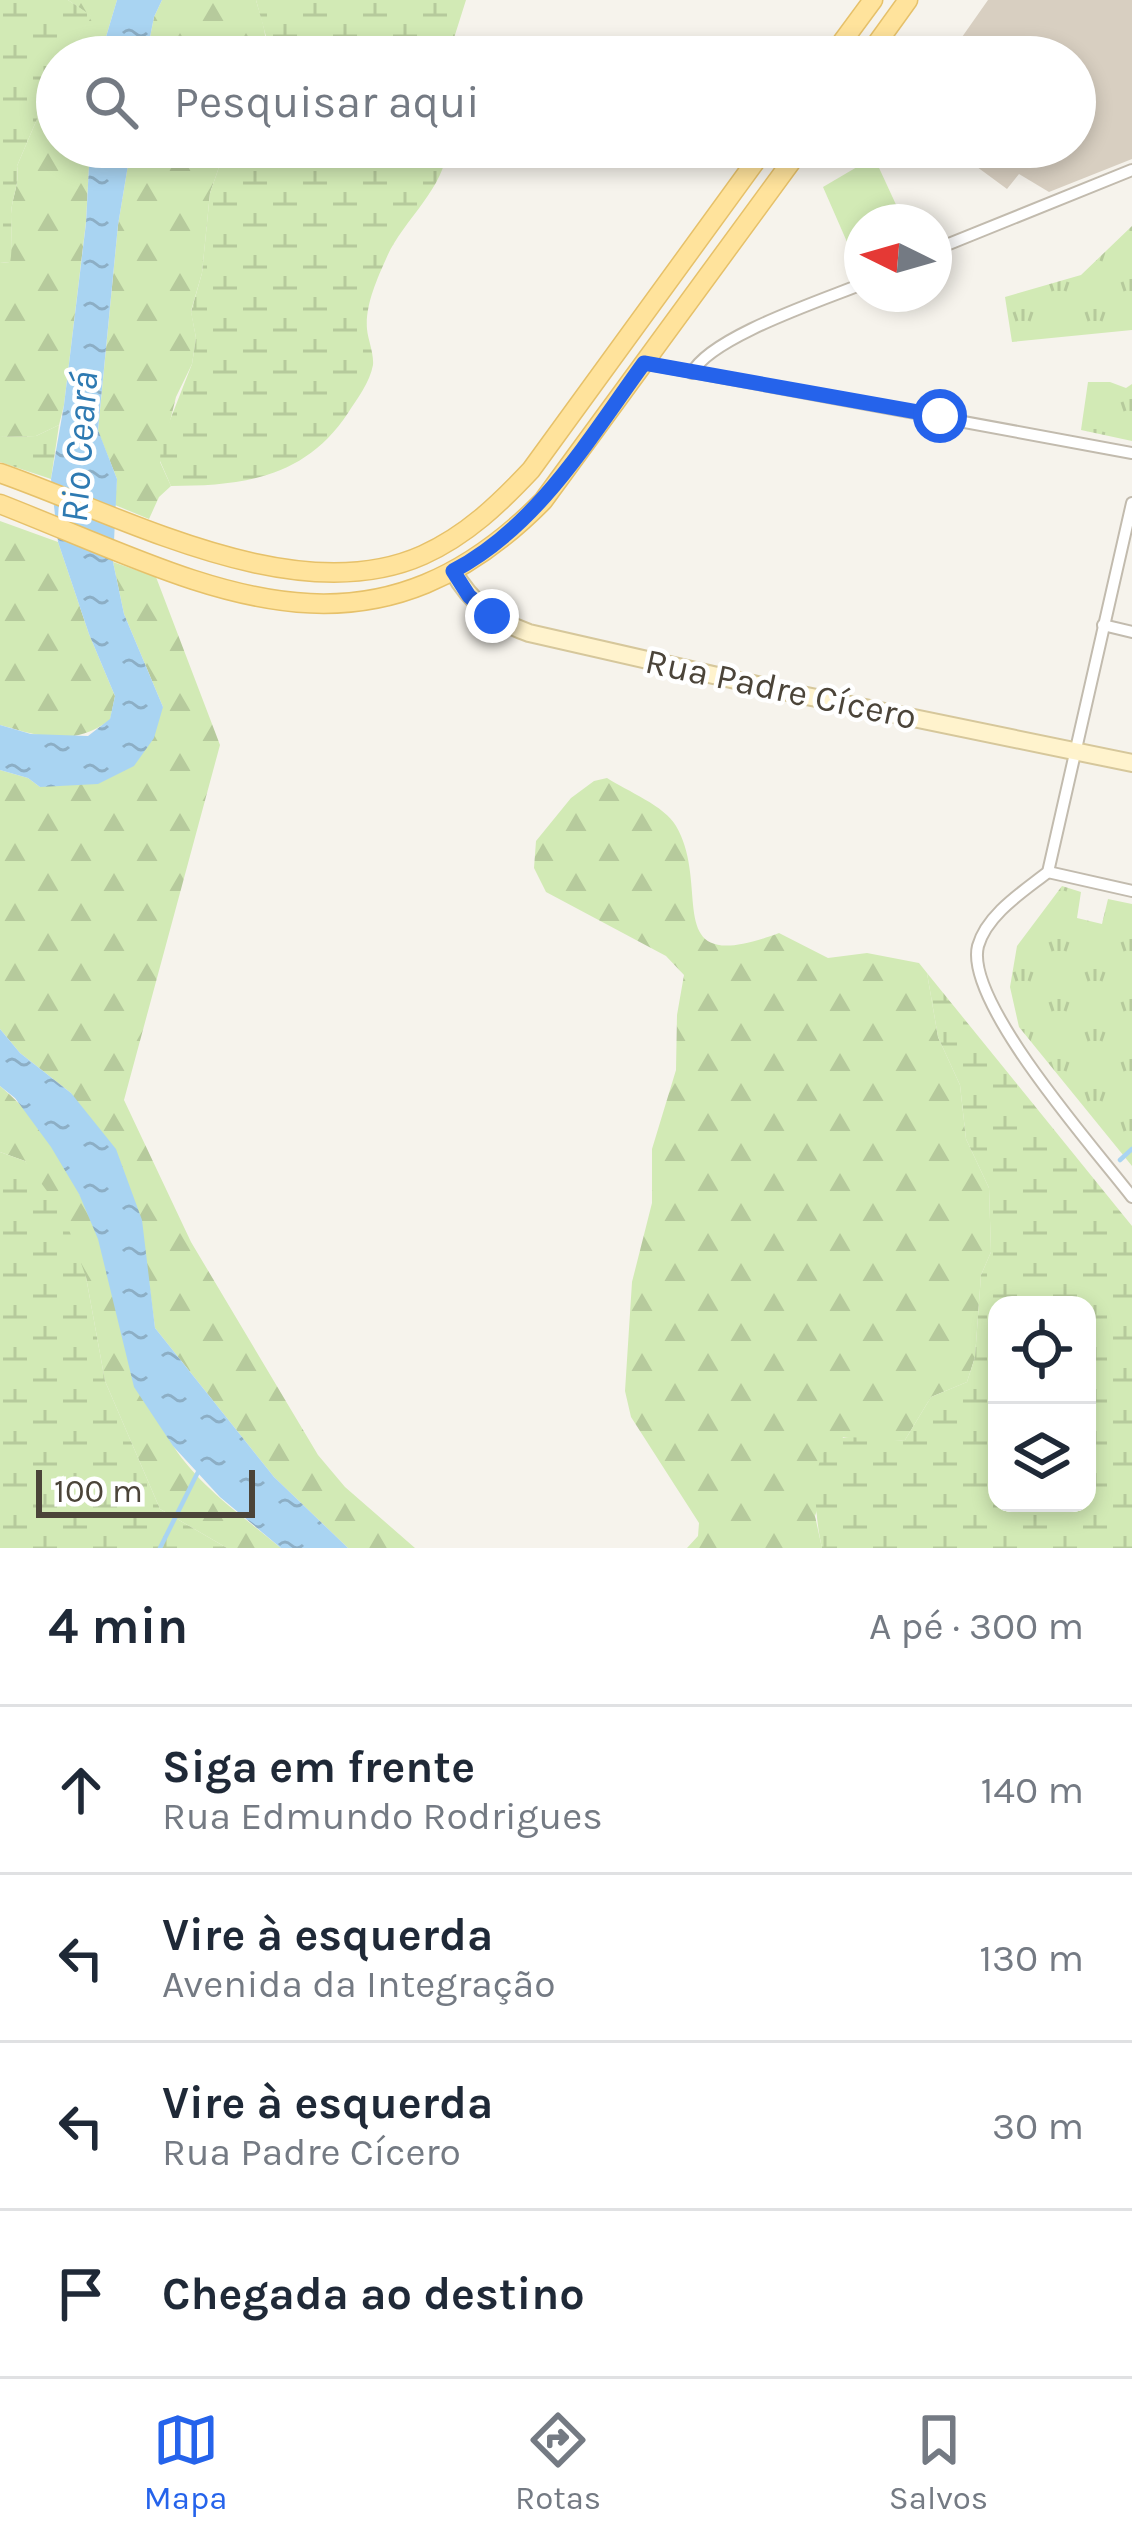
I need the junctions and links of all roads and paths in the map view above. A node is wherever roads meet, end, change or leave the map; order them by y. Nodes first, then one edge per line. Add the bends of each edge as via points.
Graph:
1 (873, 0) edge
2 (908, 0) edge
3 (846, 36) edge
4 (882, 36) edge
5 (751, 168) edge
6 (787, 168) edge
7 (1132, 170) edge
8 (952, 243) edge
9 (844, 290) edge
10 (644, 363) junction
11 (692, 373) junction
12 (586, 394) junction
13 (616, 400) junction
14 (604, 417) junction
15 (1132, 453) edge
16 (5, 475) edge
17 (1132, 503) edge
18 (1, 505) edge
19 (453, 571) junction
20 (1103, 625) junction
21 (1132, 632) edge
22 (1075, 751) junction
23 (1132, 763) edge
24 (1048, 872) junction
25 (1132, 891) edge
26 (1132, 1197) edge

1 - 3 main road
2 - 4 main road
5 - 12 main road
6 - 10 main road
7 - 8 street
9 - 11 street via 721,347
10 - 11 street
10 - 13 main road
11 - 15 street
12 - 13 main road
12 - 14 main road
12 - 16 main road via 494,509 443,544 386,567 331,575 275,568
13 - 14 main road
14 - 19 main road via 510,534
17 - 20 street
18 - 19 main road via 242,596 314,606 382,598
19 - 22 street, Rua Padre Cícero via 480,607 529,632
20 - 21 street
20 - 22 street
22 - 23 street, Rua Padre Cícero
22 - 24 street
24 - 25 street
24 - 26 street via 985,931 977,952 982,983 1014,1042

